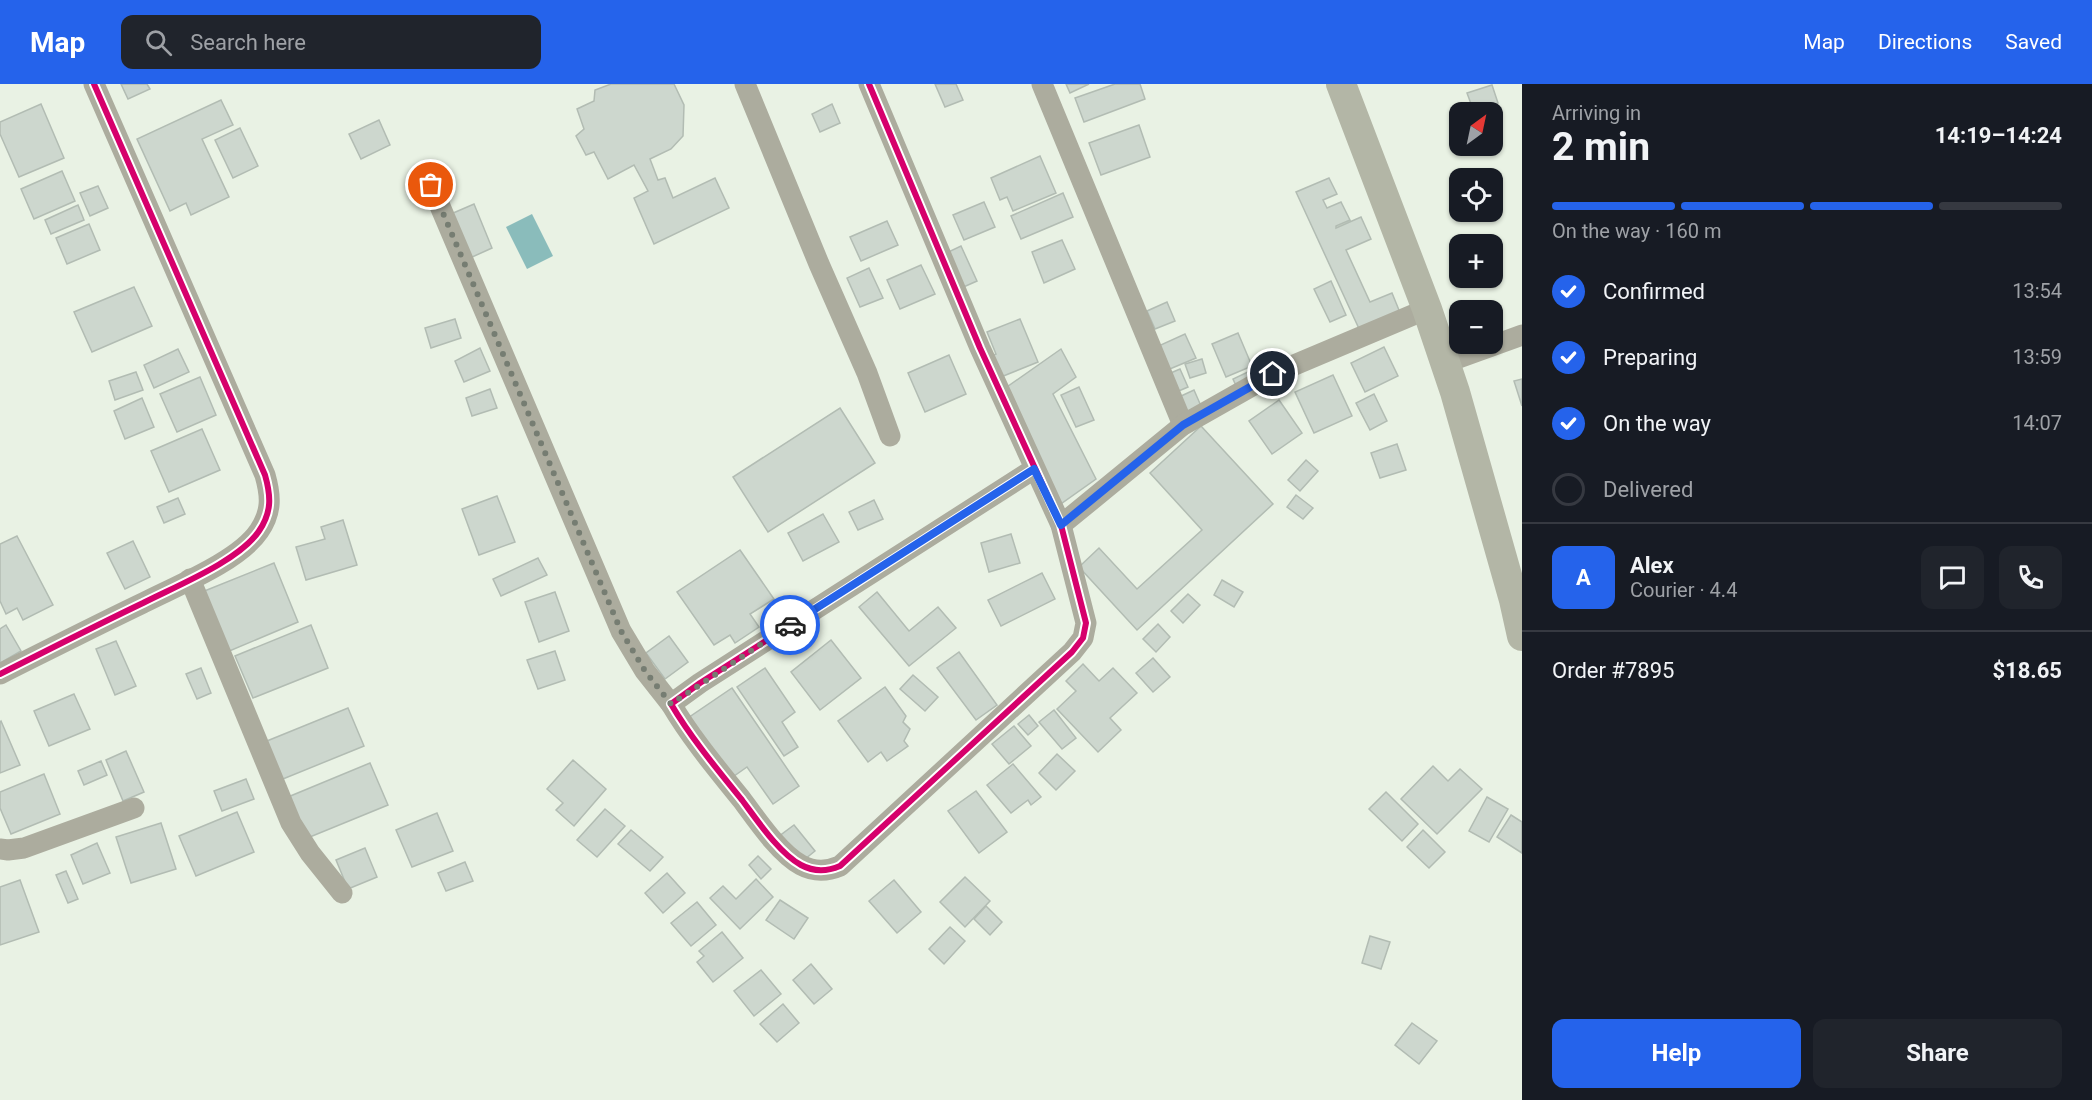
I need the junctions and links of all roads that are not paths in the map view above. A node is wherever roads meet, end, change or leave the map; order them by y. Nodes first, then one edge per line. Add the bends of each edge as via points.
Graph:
1 (94, 84) edge
2 (745, 84) edge
3 (869, 84) edge
4 (1042, 84) edge
5 (1341, 84) edge
6 (431, 185) dead end
7 (1427, 309) junction
8 (1522, 335) edge
9 (1445, 363) junction
10 (1183, 425) junction
11 (890, 436) dead end
12 (1034, 469) junction
13 (1061, 525) junction
14 (190, 579) junction
15 (1518, 599) edge
16 (1522, 636) edge
17 (0, 674) edge
18 (671, 704) junction
19 (134, 808) dead end
20 (0, 849) edge
21 (342, 893) dead end

1 - 14 street via 270,494 267,516 253,539 241,551
2 - 11 street via 845,318
3 - 12 street
4 - 10 street
5 - 7 street
6 - 18 street via 621,631
7 - 9 street
7 - 10 street via 1273,374
8 - 9 street
9 - 15 street
10 - 13 street
12 - 13 street
12 - 18 street
13 - 18 street via 1086,623 1083,638 840,866 828,871 798,864 772,839
14 - 17 street
14 - 21 street via 291,823
15 - 16 street
19 - 20 street via 24,848

